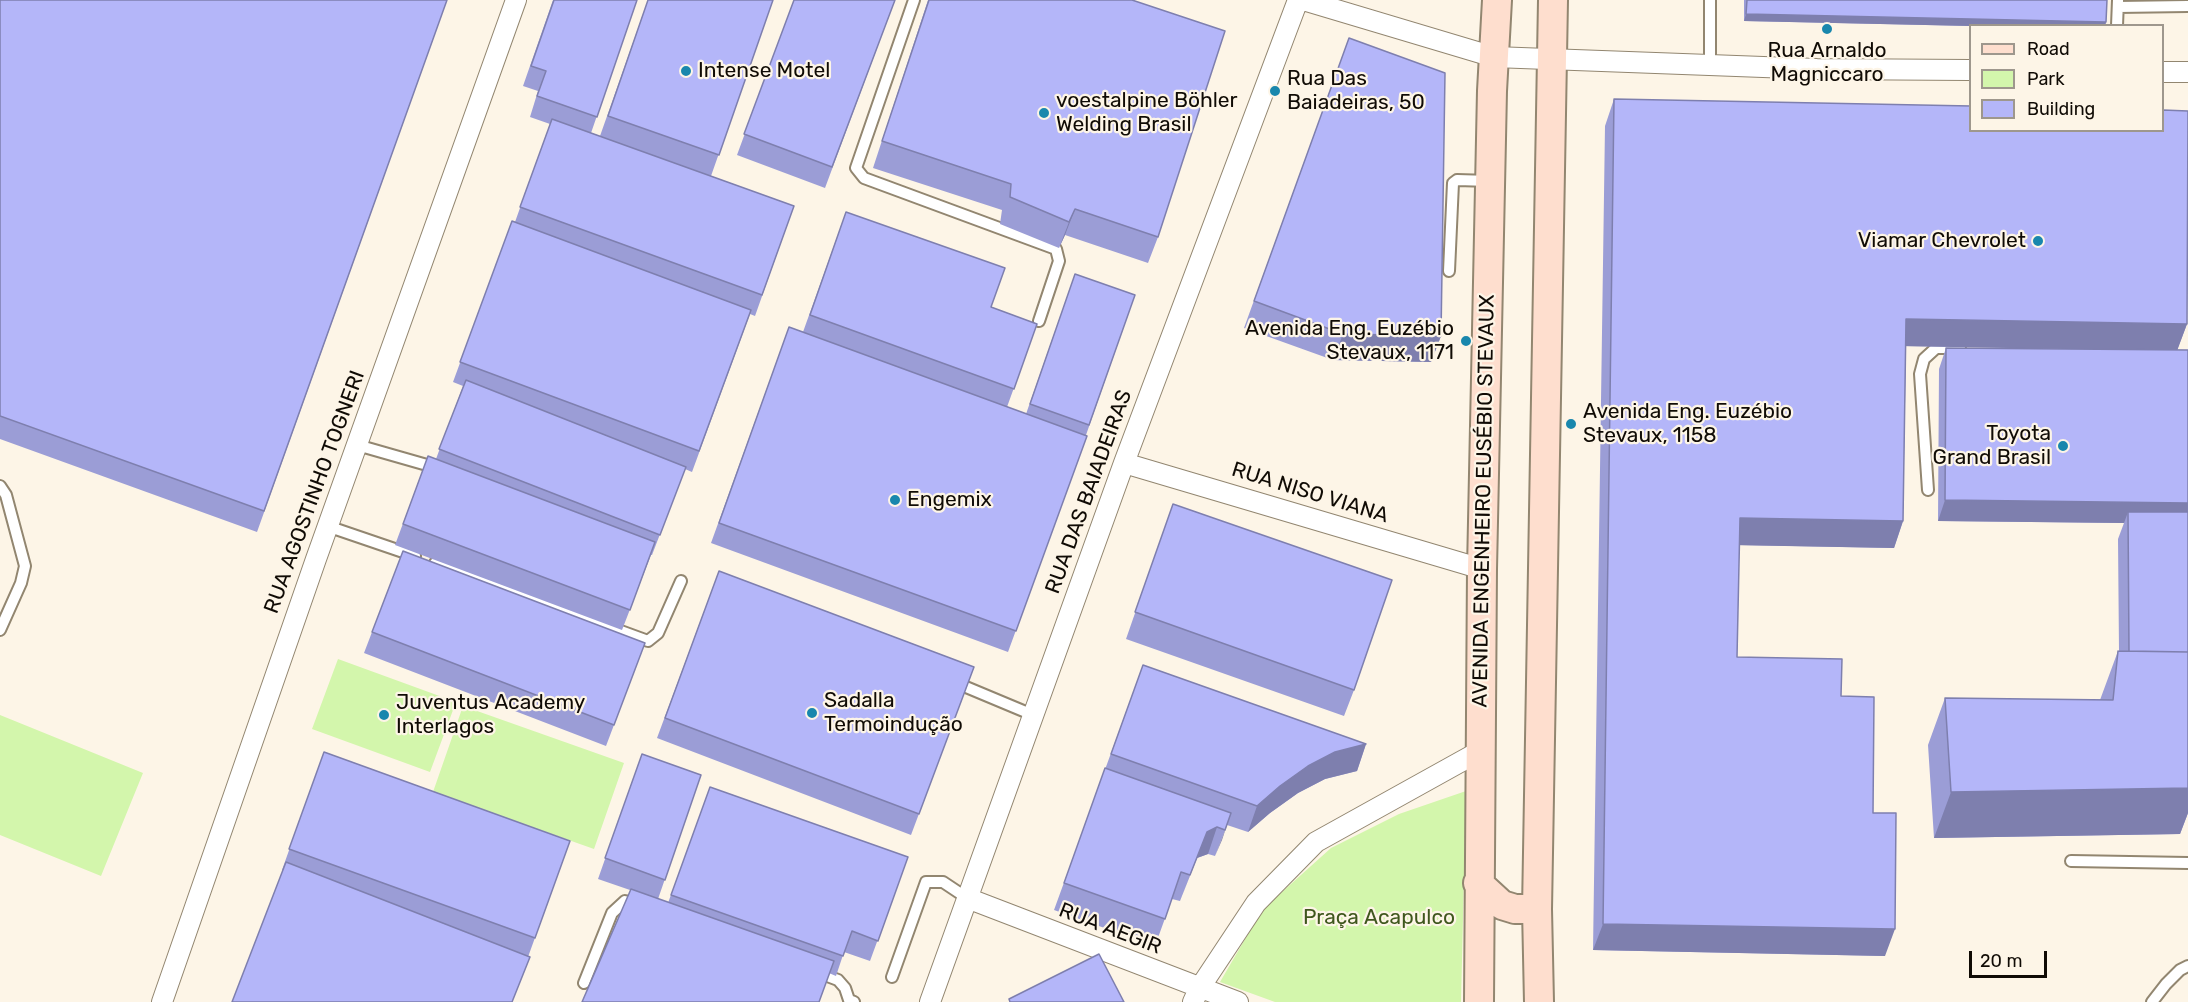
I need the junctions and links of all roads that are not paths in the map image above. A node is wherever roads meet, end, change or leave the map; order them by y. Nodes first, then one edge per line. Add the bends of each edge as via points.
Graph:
1 (516, 0) edge
2 (914, 0) edge
3 (1298, 0) edge
4 (1303, 0) edge
5 (1497, 0) edge
6 (1553, 0) edge
7 (1710, 0) edge
8 (2118, 3) edge
9 (2188, 6) edge
10 (2117, 24) edge
11 (1494, 57) junction
12 (1552, 60) junction
13 (1710, 64) junction
14 (1969, 70) edge
15 (2164, 72) edge
16 (2188, 72) edge
17 (1490, 181) junction
18 (1449, 271) dead end
19 (1039, 321) dead end
20 (1971, 349) edge
21 (357, 445) junction
22 (1124, 463) junction
23 (427, 465) edge
24 (0, 486) edge
25 (1928, 490) dead end
26 (327, 526) junction
27 (1482, 569) junction
28 (681, 582) dead end
29 (0, 630) edge
30 (942, 677) edge
31 (1034, 715) junction
32 (1480, 751) junction
33 (2071, 861) dead end
34 (2188, 863) edge
35 (1478, 883) junction
36 (967, 898) junction
37 (647, 909) edge
38 (1538, 909) junction
39 (2188, 966) edge
40 (804, 967) edge
41 (892, 977) dead end
42 (584, 983) dead end
43 (1196, 995) edge
44 (162, 1002) edge
45 (854, 1002) edge
46 (930, 1002) edge
47 (1238, 1002) edge
48 (1479, 1002) edge
49 (1539, 1002) edge
50 (2152, 1002) edge

1 - 21 street, RUA AGOSTINHO TOGNERI
2 - 19 lane via 856,168 864,178 1056,249 1059,261
3 - 22 street, RUA DAS BAIADEIRAS
4 - 11 street
5 - 11 main road, AVENIDA ENGENHEIRO EUSÉBIO STEVAUX
6 - 12 main road
7 - 13 lane
8 - 9 lane
8 - 10 lane
11 - 12 street
11 - 17 main road, AVENIDA ENGENHEIRO EUSÉBIO STEVAUX
12 - 13 street
12 - 38 main road
13 - 14 street
15 - 16 street
17 - 18 lane via 1453,183
17 - 27 main road, AVENIDA ENGENHEIRO EUSÉBIO STEVAUX
20 - 25 lane via 1936,348 1924,359 1920,374
21 - 23 lane
21 - 26 street, RUA AGOSTINHO TOGNERI
22 - 27 street, RUA NISO VIANA
22 - 31 street, RUA DAS BAIADEIRAS
24 - 29 lane via 6,495 24,566 21,583
26 - 28 lane via 648,640 658,633
26 - 44 street, RUA AGOSTINHO TOGNERI
27 - 32 main road, AVENIDA ENGENHEIRO EUSÉBIO STEVAUX
30 - 31 lane
31 - 36 street, RUA DAS BAIADEIRAS
32 - 35 main road, AVENIDA ENGENHEIRO EUSÉBIO STEVAUX
32 - 43 street via 1316,842 1256,903
33 - 34 lane
35 - 38 main road via 1502,905
35 - 48 main road, AVENIDA ENGENHEIRO EUSÉBIO STEVAUX
36 - 41 lane via 944,882 926,882
36 - 43 street, RUA AEGIR
36 - 46 street, RUA DAS BAIADEIRAS
37 - 42 lane via 624,901 612,913
38 - 49 main road
39 - 50 lane
40 - 45 lane via 838,980
43 - 47 street, RUA AEGIR

